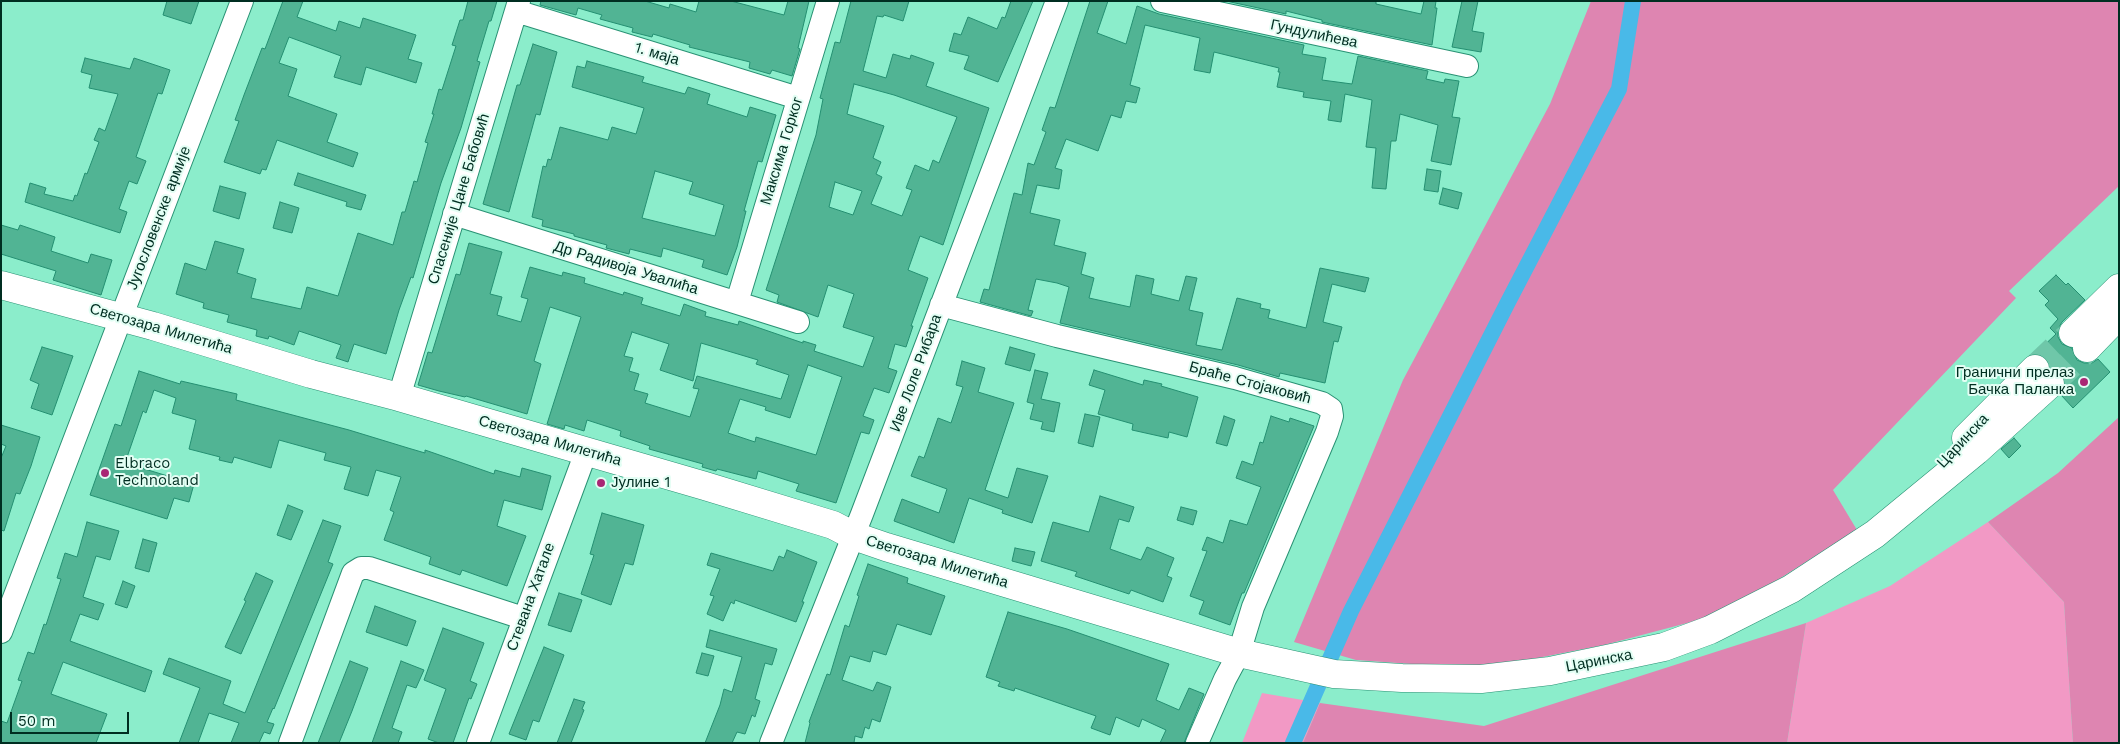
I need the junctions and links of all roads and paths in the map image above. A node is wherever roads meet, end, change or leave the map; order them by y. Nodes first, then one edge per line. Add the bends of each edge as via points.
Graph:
1 (242, 1) edge
2 (828, 1) edge
3 (1057, 1) edge
4 (1162, 1) edge
5 (517, 6) edge
6 (1467, 66) dead end
7 (798, 98) junction
8 (454, 214) junction
9 (1, 285) edge
10 (2119, 288) edge
11 (737, 302) junction
12 (942, 304) junction
13 (2119, 315) edge
14 (119, 318) junction
15 (798, 322) dead end
16 (2043, 376) tunnel mouth
17 (399, 397) junction
18 (586, 452) junction
19 (854, 536) junction
20 (523, 618) junction
21 (1, 632) edge
22 (1239, 653) junction
23 (290, 743) edge
24 (478, 743) edge
25 (771, 743) edge
26 (1198, 743) edge

1 - 14 street, Југословенске армије
2 - 7 street, Максима Горког
3 - 12 street, Иве Лоле Рибара
4 - 6 street, Гундулићева
5 - 7 street, 1. маја
5 - 8 street, Спасеније Цане Бабовић
7 - 11 street, Максима Горког
8 - 11 street, Др Радивоја Увалића
8 - 17 street, Спасеније Цане Бабовић
9 - 14 main road, Светозара Милетића
10 - 13 main road via 2080,341
11 - 15 street, Др Радивоја Увалића
12 - 19 street, Иве Лоле Рибара
12 - 22 street, Браће Стојаковић via 1057,336 1234,378 1322,403 1330,409 1332,416 1327,432 1252,607
14 - 17 main road, Светозара Милетића
14 - 21 street, Југословенске армије
16 - 22 main road, Царинска via 1976,452 1875,534 1791,589 1710,630 1664,647 1550,671 1481,679 1334,674
17 - 18 main road, Светозара Милетића
18 - 19 main road, Светозара Милетића via 833,525
18 - 20 street, Стевана Хатале
19 - 22 main road, Светозара Милетића
19 - 25 street, Иве Лоле Рибара
20 - 23 street via 361,568 353,573
20 - 24 street, Стевана Хатале
22 - 26 street

